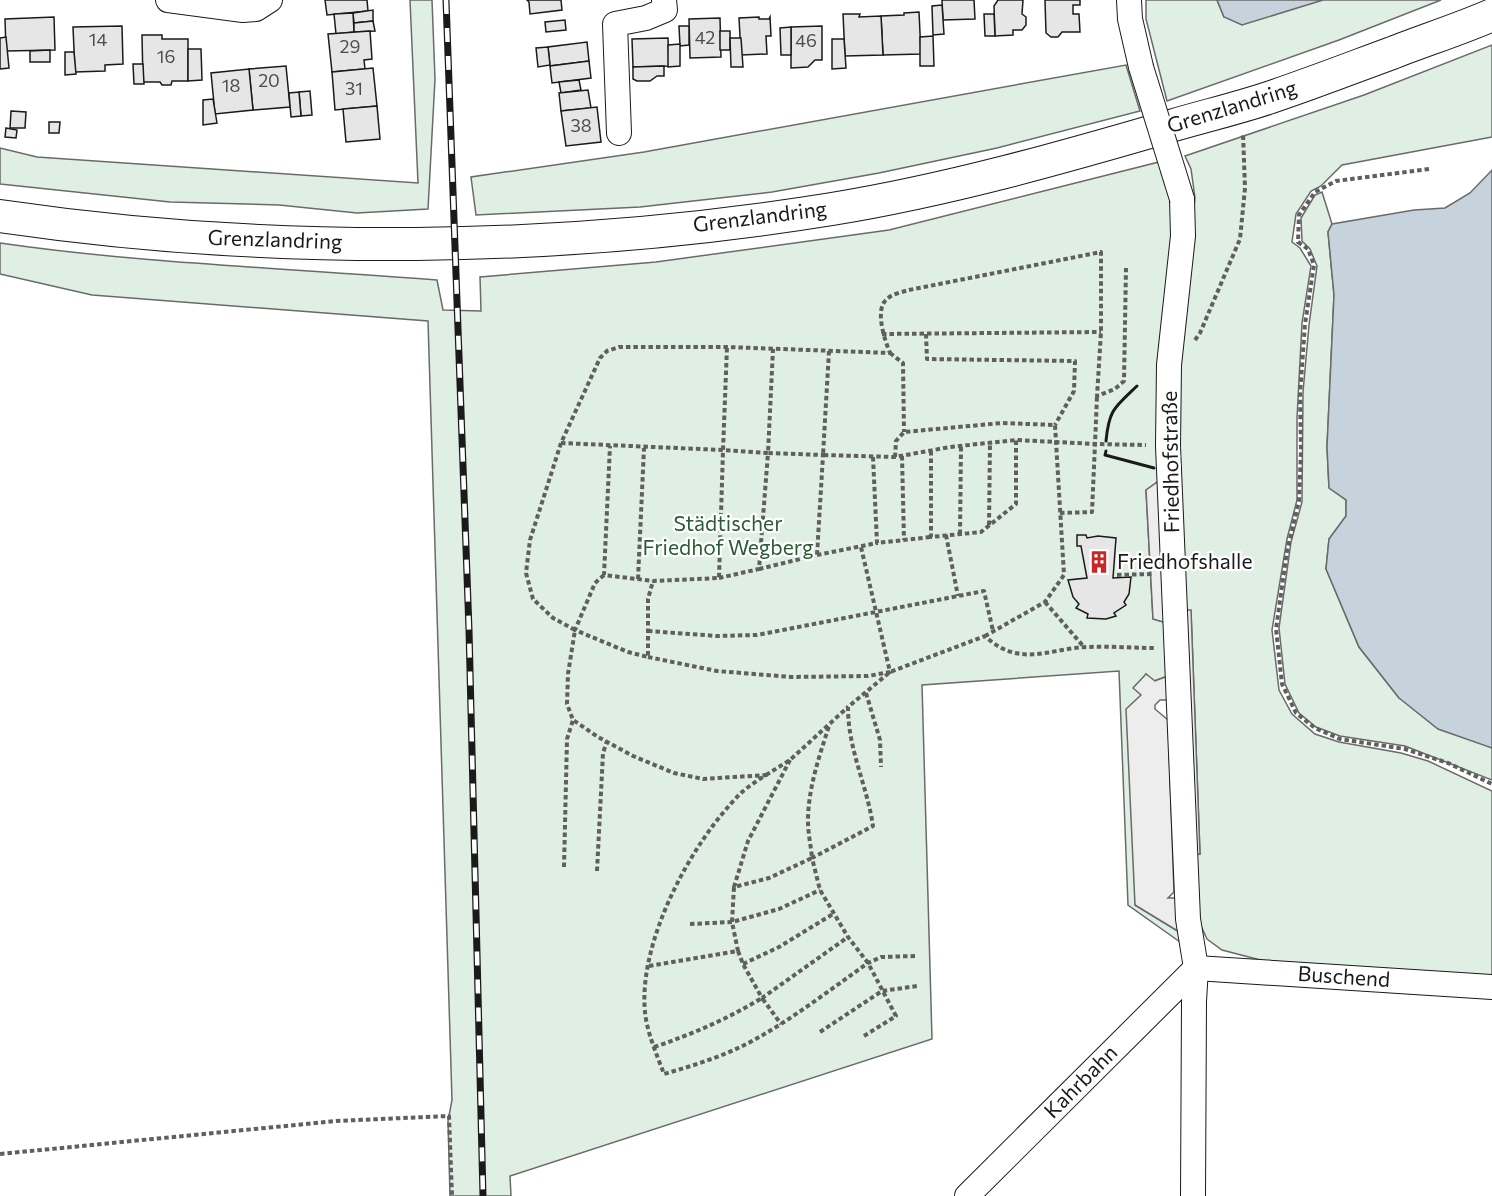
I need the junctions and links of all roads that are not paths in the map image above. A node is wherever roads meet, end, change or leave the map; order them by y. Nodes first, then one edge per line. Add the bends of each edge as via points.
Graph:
1 (168, 0) edge
2 (664, 0) edge
3 (1129, 0) edge
4 (268, 2) edge
5 (1492, 15) edge
6 (619, 133) dead end
7 (0, 216) edge
8 (1196, 968) junction
9 (1492, 987) edge
10 (967, 1196) edge
11 (1193, 1196) edge

1 - 4 street via 243,10 256,9
2 - 6 street via 665,9 646,18 615,24
3 - 8 street, Friedhofstraße, bridge via 1141,67 1182,199 1183,236 1169,365 1168,446 1188,919
5 - 7 main road, Grenzlandring via 1276,96 1067,157 945,187 821,210 561,238 413,244 270,242 81,228
8 - 9 street, Buschend
8 - 10 street, Kahrbahn
8 - 11 street, Friedhofstraße

